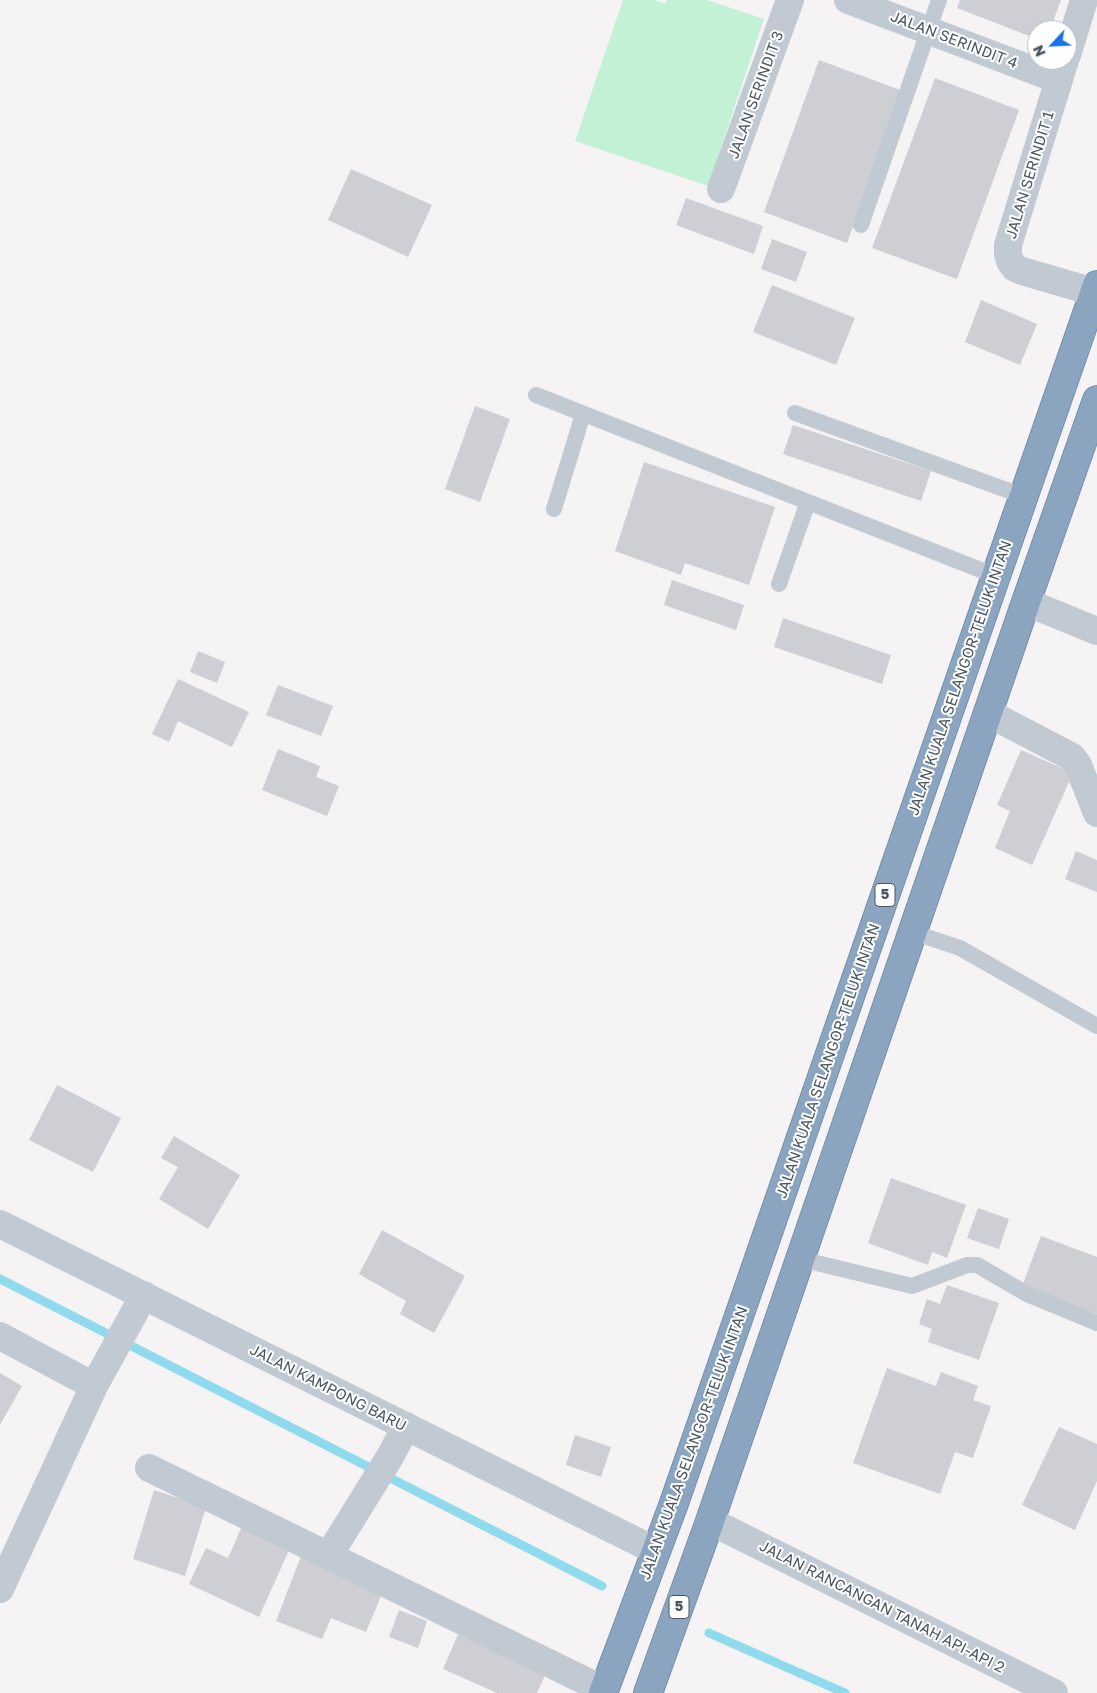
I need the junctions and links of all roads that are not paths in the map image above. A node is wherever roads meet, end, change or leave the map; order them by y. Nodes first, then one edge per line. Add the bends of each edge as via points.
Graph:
1 (790, 0) edge
2 (848, 0) edge
3 (939, 0) edge
4 (1084, 0) edge
5 (1077, 23) edge
6 (928, 30) junction
7 (1027, 55) edge
8 (1062, 70) edge
9 (721, 189) dead end
10 (861, 225) dead end
11 (1096, 288) edge
12 (536, 395) dead end
13 (1097, 400) edge
14 (795, 412) dead end
15 (583, 414) junction
16 (1090, 445) edge
17 (1023, 496) junction
18 (808, 502) junction
19 (554, 509) dead end
20 (996, 576) junction
21 (779, 584) dead end
22 (1026, 602) junction
23 (1097, 631) edge
24 (988, 713) junction
25 (1097, 813) edge
26 (912, 932) junction
27 (1097, 1026) edge
28 (0, 1224) edge
29 (800, 1259) junction
30 (144, 1295) junction
31 (1097, 1323) edge
32 (0, 1336) edge
33 (94, 1386) junction
34 (406, 1426) junction
35 (149, 1468) dead end
36 (710, 1521) junction
37 (656, 1551) junction
38 (328, 1556) junction
39 (0, 1589) edge
40 (604, 1692) edge
41 (648, 1693) edge
42 (1054, 1693) edge

1 - 9 street, JALAN SERINDIT 3
2 - 6 street, JALAN SERINDIT 4
3 - 6 lane
4 - 5 street, JALAN SERINDIT 1
6 - 7 street, JALAN SERINDIT 4
6 - 10 lane
8 - 11 street, JALAN SERINDIT 1 via 1008,245 1008,254 1015,268 1022,271
11 - 17 highway, JALAN KUALA SELANGOR-TELUK INTAN / 5
12 - 15 lane
13 - 16 highway, 5
14 - 17 lane
15 - 18 lane
15 - 19 lane
16 - 22 highway, 5
17 - 20 highway, JALAN KUALA SELANGOR-TELUK INTAN / 5
18 - 20 lane
18 - 21 lane
20 - 37 highway, JALAN KUALA SELANGOR-TELUK INTAN / 5
22 - 23 street
22 - 24 highway, 5
24 - 25 street via 1072,757
24 - 26 highway, 5
26 - 27 lane via 960,948
26 - 29 highway, 5
28 - 30 street, JALAN KAMPONG BARU
29 - 31 lane via 912,1286 977,1265 1027,1294
29 - 36 highway, 5
30 - 33 street
30 - 34 street, JALAN KAMPONG BARU
32 - 33 street
33 - 39 street
34 - 37 street, JALAN KAMPONG BARU
34 - 38 street
35 - 38 street
36 - 41 highway, 5
36 - 42 street, JALAN RANCANGAN TANAH API-API 2
37 - 40 highway, JALAN KUALA SELANGOR-TELUK INTAN / 5
38 - 40 street

